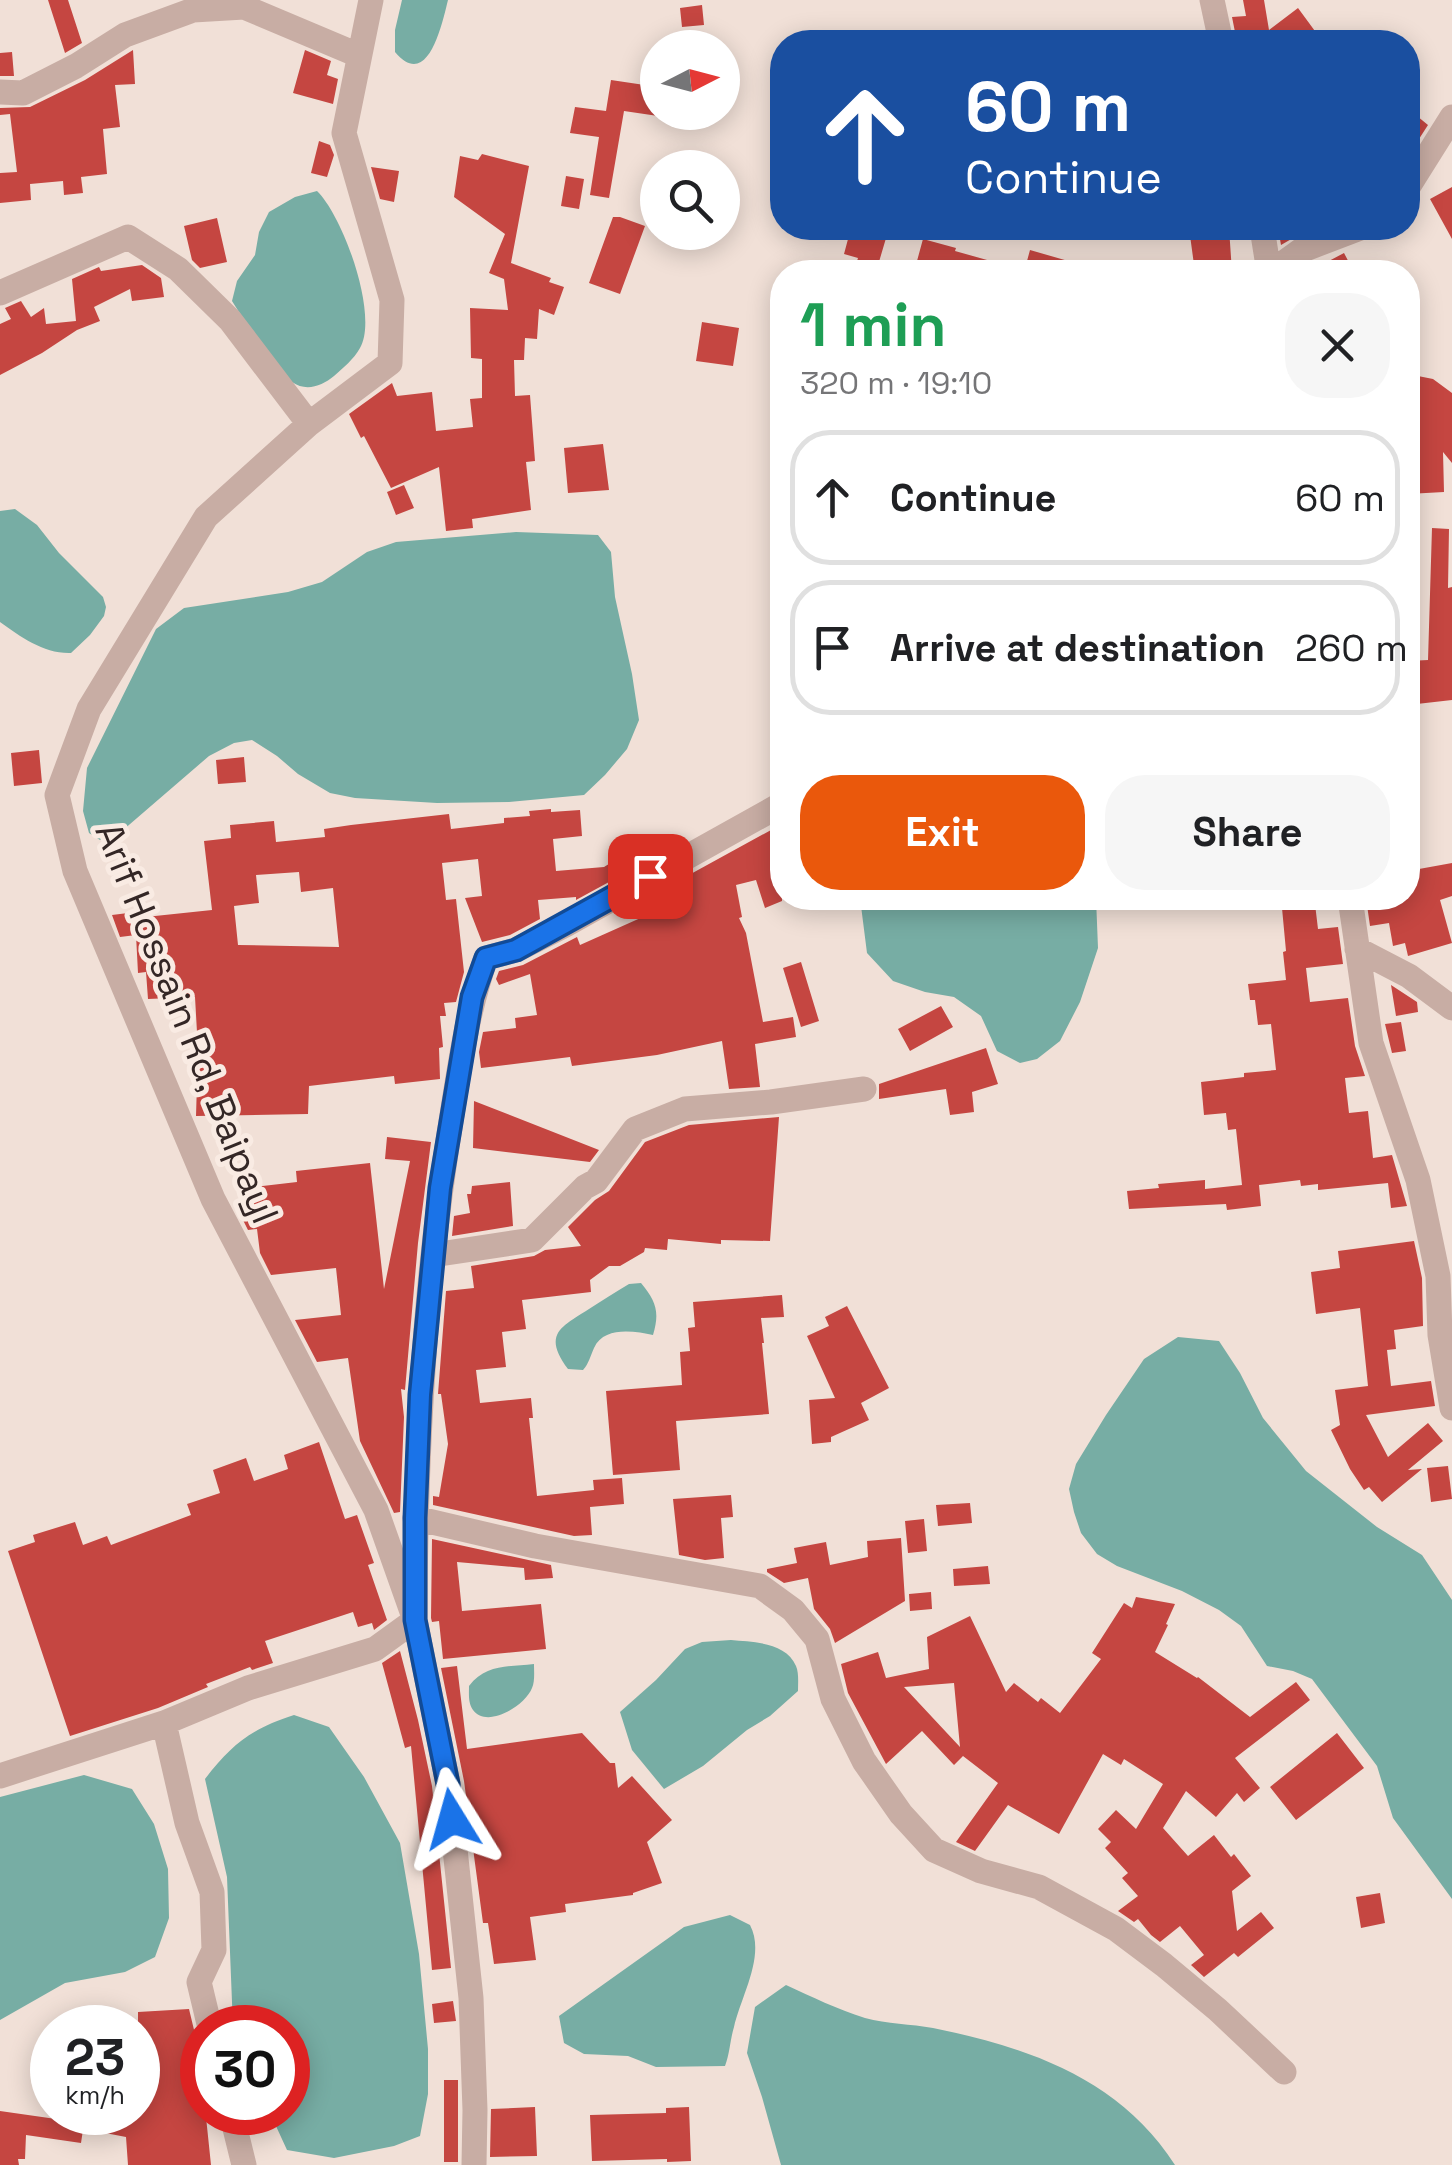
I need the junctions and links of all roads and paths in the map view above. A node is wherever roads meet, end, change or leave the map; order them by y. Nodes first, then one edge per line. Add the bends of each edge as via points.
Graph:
1 (370, 0) edge
2 (1212, 0) edge
3 (1218, 30) edge
4 (358, 55) junction
5 (0, 92) edge
6 (1452, 117) edge
7 (1420, 168) edge
8 (1329, 240) edge
9 (1287, 260) edge
10 (0, 293) edge
11 (309, 424) junction
12 (770, 811) edge
13 (1351, 910) edge
14 (1356, 949) junction
15 (1452, 1008) edge
16 (864, 1089) dead end
17 (434, 1255) junction
18 (1452, 1408) edge
19 (415, 1518) junction
20 (415, 1620) junction
21 (164, 1723) junction
22 (0, 1776) edge
23 (205, 2005) edge
24 (1284, 2072) dead end
25 (237, 2135) edge
26 (244, 2165) edge
27 (474, 2165) edge

1 - 4 street, Arif Hossain Rd, Baipayl
2 - 3 street
4 - 5 street via 244,7 193,10 125,35 23,93
4 - 11 street, Arif Hossain Rd, Baipayl via 344,133 392,300 390,364
6 - 7 street
8 - 9 street
10 - 11 street via 128,237 178,269 230,320
11 - 20 street, Arif Hossain Rd, Baipayl via 206,517 89,710 57,796 76,870 213,1199 376,1510
12 - 17 street via 567,924 486,958 472,997
13 - 14 street
14 - 15 street
14 - 18 street via 1371,1043 1426,1218
16 - 17 street via 685,1110 643,1124 596,1181 532,1240
17 - 19 street
19 - 20 street
19 - 24 street via 760,1586 794,1610 817,1640 833,1699 864,1761 934,1850 1038,1887 1116,1929
20 - 21 street via 375,1649 248,1688
20 - 27 street, Arif Hossain Rd, Baipayl via 448,1784 471,1998
21 - 22 street
21 - 23 street via 187,1823 212,1892 214,1950 200,1982
25 - 26 street

